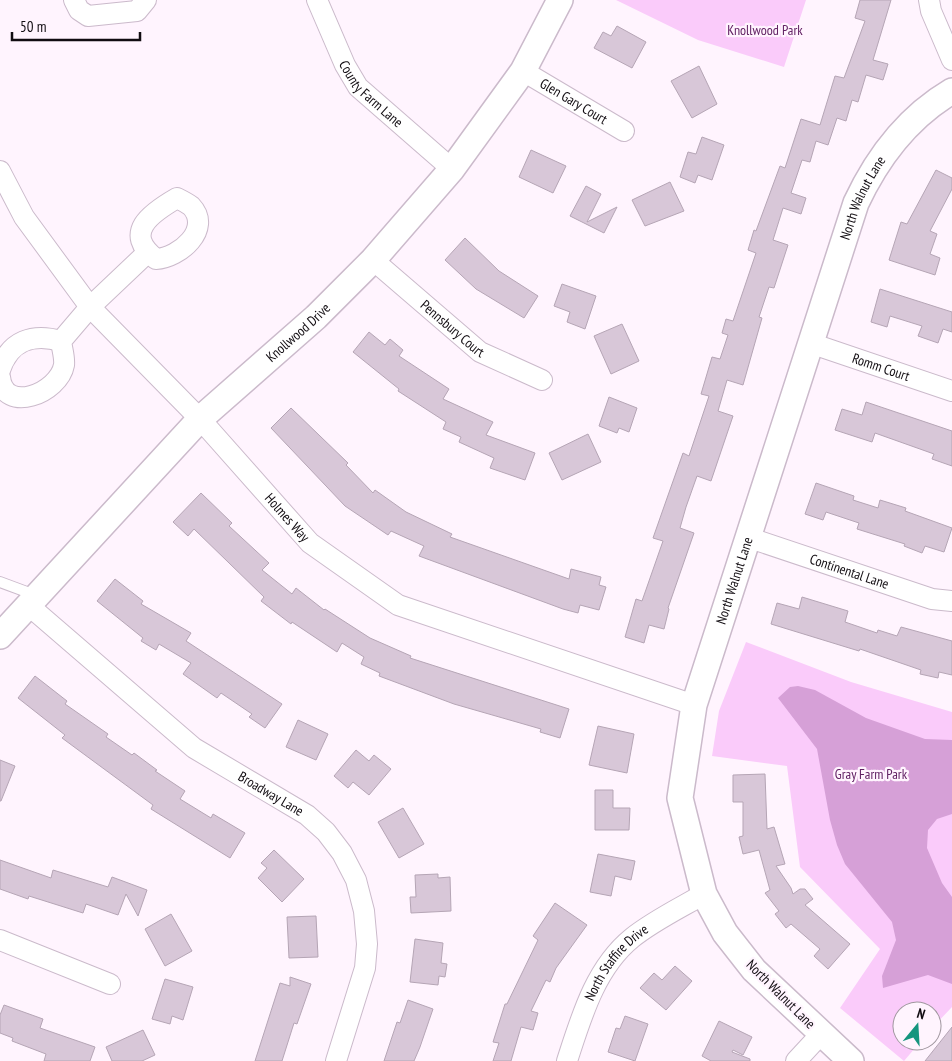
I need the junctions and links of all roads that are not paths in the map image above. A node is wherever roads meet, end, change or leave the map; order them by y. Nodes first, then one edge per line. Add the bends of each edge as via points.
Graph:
1 (74, 0) edge
2 (146, 0) edge
3 (318, 0) edge
4 (560, 0) edge
5 (929, 0) edge
6 (952, 60) edge
7 (522, 71) junction
8 (952, 91) edge
9 (624, 131) dead end
10 (452, 169) junction
11 (0, 171) edge
12 (147, 253) dead end
13 (373, 260) junction
14 (90, 307) junction
15 (61, 342) junction
16 (810, 343) junction
17 (0, 370) edge
18 (0, 378) edge
19 (542, 380) dead end
20 (952, 391) edge
21 (200, 419) junction
22 (747, 537) junction
23 (0, 582) edge
24 (31, 600) junction
25 (952, 601) edge
26 (0, 636) edge
27 (694, 704) junction
28 (704, 894) junction
29 (0, 940) edge
30 (110, 984) dead end
31 (821, 1034) junction
32 (336, 1061) edge
33 (567, 1061) edge
34 (796, 1061) edge
35 (851, 1061) edge

1 - 2 street via 88,16 137,11
3 - 10 street, County Farm Lane via 358,87
4 - 7 street, Knollwood Drive
5 - 6 street via 930,11
7 - 9 street, Glen Gary Court
7 - 10 street, Knollwood Drive
8 - 16 street, North Walnut Lane via 900,134 871,172 849,220
10 - 13 street, Knollwood Drive
11 - 14 street, Holmes Way via 24,217
12 - 14 street
13 - 19 street, Pennsbury Court via 480,352
13 - 21 street, Knollwood Drive via 316,317
14 - 15 street
14 - 21 street, Holmes Way
15 - 17 street via 45,336 26,339 4,358
15 - 18 street via 62,372 51,387 32,397 16,398
16 - 20 street, Romm Court
16 - 22 street, North Walnut Lane
21 - 24 street, Knollwood Drive
21 - 27 street, Holmes Way via 310,543 398,605
22 - 25 street, Continental Lane via 932,600
22 - 27 street, North Walnut Lane
23 - 24 lane
24 - 26 street, Knollwood Drive
24 - 32 street, Broadway Lane via 194,748 307,815 342,853 356,880 364,911 367,944 365,968
27 - 28 street, North Walnut Lane via 680,798
28 - 31 street, North Walnut Lane via 725,933 754,970
28 - 33 street, North Staffire Drive via 631,938 600,974
29 - 30 street
31 - 34 street
31 - 35 street, North Walnut Lane

